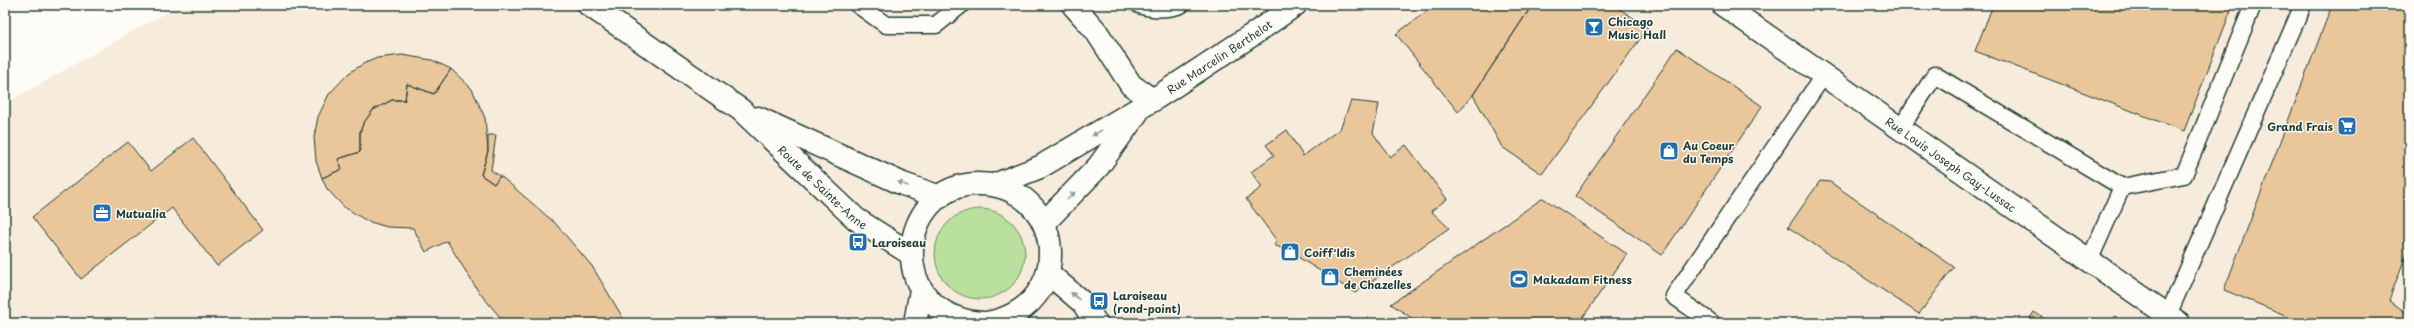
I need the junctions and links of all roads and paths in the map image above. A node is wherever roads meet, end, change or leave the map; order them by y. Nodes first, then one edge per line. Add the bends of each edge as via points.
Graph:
1 (589, 5) edge
2 (858, 5) edge
3 (961, 5) edge
4 (1073, 5) edge
5 (1139, 5) edge
6 (1180, 5) edge
7 (1295, 5) edge
8 (1723, 5) edge
9 (2254, 5) edge
10 (2303, 5) edge
11 (1823, 76) junction
12 (1148, 103) junction
13 (741, 110) junction
14 (1900, 129) junction
15 (994, 185) junction
16 (2122, 187) junction
17 (940, 197) junction
18 (1044, 223) junction
19 (911, 254) junction
20 (2090, 261) junction
21 (1048, 273) junction
22 (921, 290) junction
23 (2169, 320) edge
24 (994, 322) edge
25 (915, 323) edge
26 (1096, 323) edge
27 (1712, 323) edge

1 - 13 street, Route de Sainte-Anne
2 - 3 lane via 886,25 936,25
4 - 12 street via 1096,31 1131,84
5 - 6 lane via 1151,10 1171,9
7 - 12 street, Rue Marcelin Berthelot via 1256,34
8 - 11 street, Rue Louis Joseph Gay-Lussac
9 - 16 lane via 2184,175
10 - 23 lane
11 - 14 street, Rue Louis Joseph Gay-Lussac
11 - 27 lane via 1674,296
12 -> 15 street, Rue Marcelin Berthelot via 1040,167
18 -> 12 street, Rue Marcelin Berthelot via 1098,167
17 -> 13 street, Route de Sainte-Anne via 903,184
13 - 19 street, Route de Sainte-Anne via 856,219
14 - 16 lane via 1935,75
14 - 20 street, Rue Louis Joseph Gay-Lussac
15 - 17 street via 975,184 957,188
15 - 18 street via 1014,193 1031,205
16 - 20 lane
17 - 19 street via 921,219 915,232
18 - 21 street via 1051,256
19 - 22 street via 914,273
20 - 23 street, Rue Louis Joseph Gay-Lussac
21 - 24 street via 1038,294 1022,310
26 -> 21 street via 1083,303
22 - 24 street via 933,304 948,315 966,322
22 - 25 street

